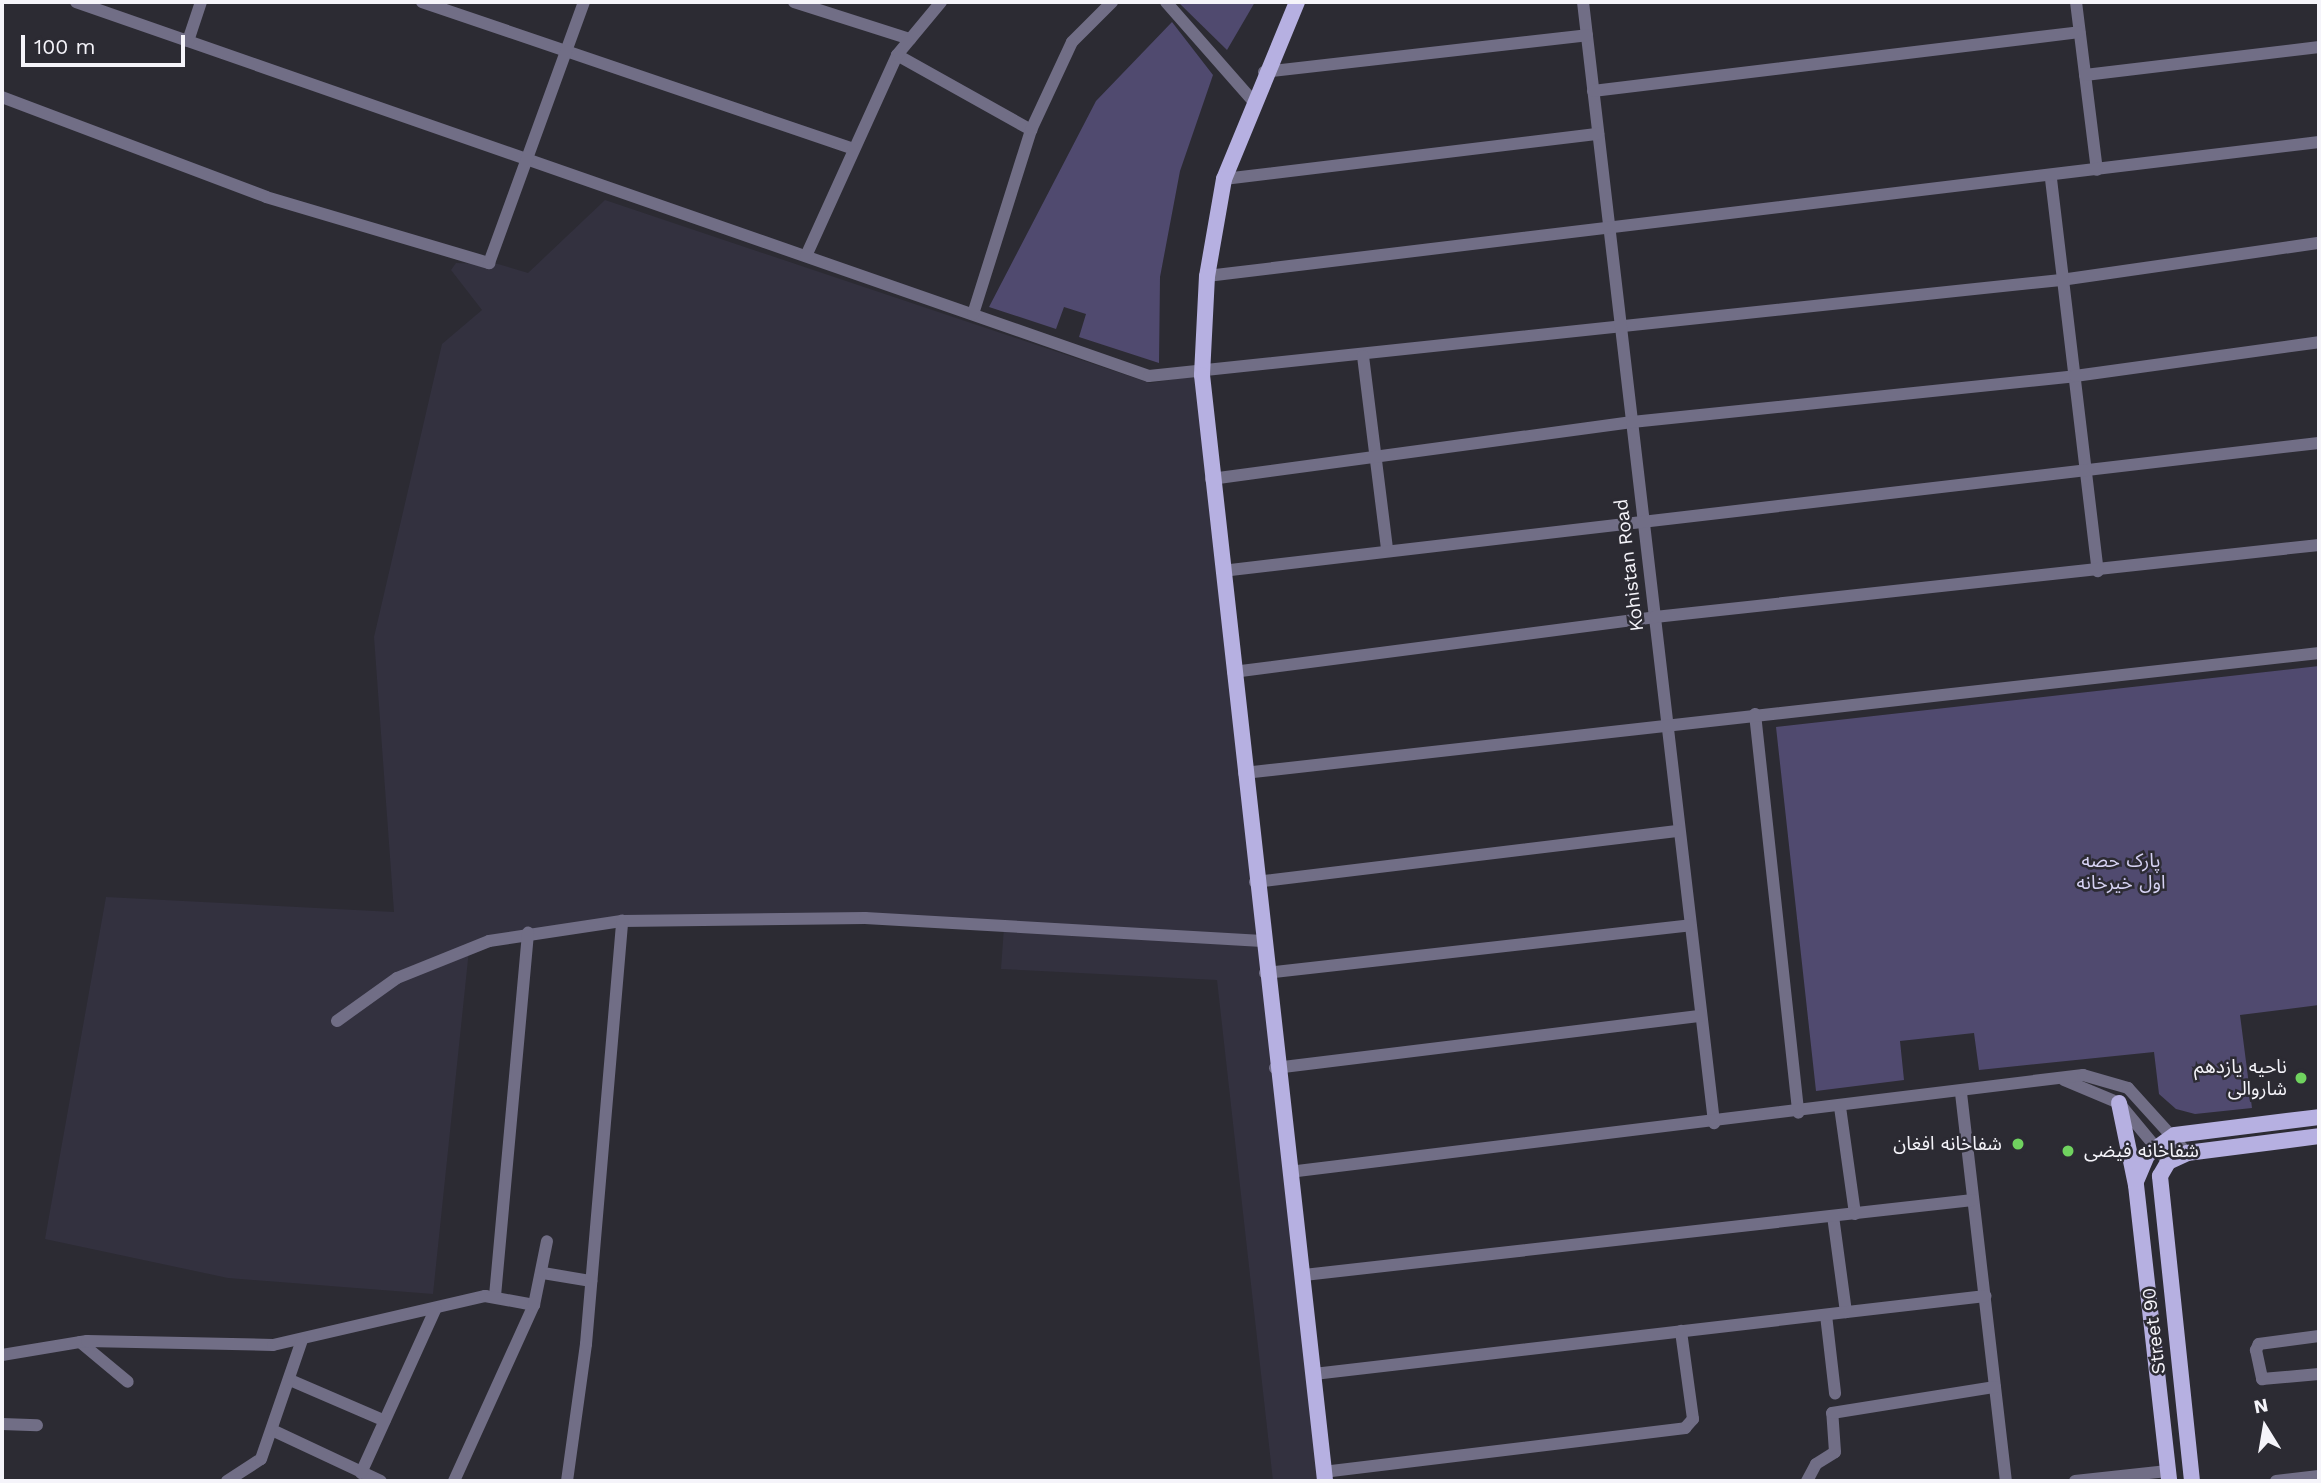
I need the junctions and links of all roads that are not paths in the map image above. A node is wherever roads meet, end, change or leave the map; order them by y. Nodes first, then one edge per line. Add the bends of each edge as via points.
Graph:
1 (76, 2) edge
2 (201, 2) edge
3 (422, 2) edge
4 (584, 2) edge
5 (794, 2) edge
6 (942, 2) edge
7 (1112, 2) edge
8 (1166, 2) edge
9 (1297, 2) edge
10 (1583, 2) edge
11 (2076, 2) edge
12 (2079, 32) junction
13 (1587, 35) junction
14 (910, 39) junction
15 (188, 41) junction
16 (2319, 47) edge
17 (566, 52) junction
18 (897, 55) junction
19 (1264, 72) junction
20 (2085, 75) junction
21 (1593, 91) junction
22 (2, 97) edge
23 (1252, 100) junction
24 (1031, 130) junction
25 (1598, 134) junction
26 (2319, 142) edge
27 (853, 149) junction
28 (528, 162) junction
29 (2097, 170) junction
30 (2051, 178) junction
31 (1224, 179) junction
32 (1609, 229) junction
33 (2319, 243) edge
34 (806, 256) junction
35 (1208, 276) junction
36 (2061, 280) junction
37 (973, 314) junction
38 (1620, 326) junction
39 (2319, 342) edge
40 (1363, 356) junction
41 (1202, 375) junction
42 (2075, 376) junction
43 (1632, 422) junction
44 (2319, 443) edge
45 (1376, 456) junction
46 (2085, 470) junction
47 (1211, 479) junction
48 (1643, 521) junction
49 (2319, 545) edge
50 (1387, 548) junction
51 (1222, 571) junction
52 (2098, 571) junction
53 (1655, 617) junction
54 (2319, 653) edge
55 (1233, 672) junction
56 (1755, 714) junction
57 (1667, 725) junction
58 (1244, 773) junction
59 (1679, 831) junction
60 (1255, 882) junction
61 (622, 920) junction
62 (1690, 925) junction
63 (528, 932) junction
64 (1262, 940) junction
65 (1265, 973) junction
66 (1701, 1016) junction
67 (337, 1021) dead end
68 (1275, 1068) junction
69 (2063, 1080) junction
70 (1961, 1093) junction
71 (2119, 1102) junction
72 (1840, 1107) junction
73 (1798, 1113) junction
74 (2319, 1117) edge
75 (1714, 1123) junction
76 (2175, 1135) junction
77 (2319, 1136) edge
78 (2156, 1146) junction
79 (2187, 1153) junction
80 (2164, 1169) junction
81 (1289, 1172) junction
82 (2136, 1185) junction
83 (1973, 1200) junction
84 (1854, 1214) junction
85 (1833, 1216) junction
86 (547, 1241) dead end
87 (543, 1273) junction
88 (1304, 1276) junction
89 (591, 1281) junction
90 (495, 1296) junction
91 (1985, 1296) junction
92 (534, 1306) junction
93 (436, 1308) junction
94 (1846, 1312) junction
95 (1825, 1314) junction
96 (1681, 1331) junction
97 (2319, 1336) edge
98 (302, 1340) junction
99 (80, 1342) junction
100 (2, 1354) edge
101 (1314, 1374) junction
102 (2319, 1374) edge
103 (290, 1380) junction
104 (128, 1382) dead end
105 (1995, 1387) junction
106 (1835, 1393) dead end
107 (385, 1421) junction
108 (2, 1424) edge
109 (37, 1425) dead end
110 (272, 1430) junction
111 (361, 1473) junction
112 (1324, 1476) edge
113 (2168, 1476) edge
114 (2319, 1476) edge
115 (227, 1481) edge
116 (381, 1481) edge
117 (454, 1481) edge
118 (567, 1481) edge
119 (1807, 1481) edge
120 (2006, 1481) edge
121 (2075, 1481) edge
122 (2192, 1481) edge
123 (2276, 1481) edge

1 - 15 street
2 - 15 street
3 - 17 street
4 - 17 street
5 - 14 street
6 - 14 street
7 - 24 street via 1072,42
8 - 23 street
9 - 19 main road
10 - 13 street, Kohistan Road
11 - 12 street
12 - 20 street
12 - 21 street
13 - 19 street
13 - 21 street, Kohistan Road
14 - 18 street
15 - 28 street
16 - 20 street
17 - 27 street
17 - 28 street
18 - 24 street
18 - 27 street
19 - 23 main road
20 - 29 street
21 - 25 street, Kohistan Road
22 - 28 street via 266,197 489,263
23 - 31 main road
24 - 37 street
25 - 31 street
25 - 32 street, Kohistan Road
26 - 29 street
27 - 34 street
28 - 34 street
29 - 30 street
30 - 32 street
30 - 36 street
31 - 35 main road
32 - 35 street
32 - 38 street, Kohistan Road
33 - 36 street
34 - 37 street
35 - 41 main road
36 - 38 street
36 - 42 street
37 - 41 street via 1149,376
38 - 40 street
38 - 43 street, Kohistan Road
39 - 42 street
40 - 41 street
40 - 45 street
41 - 47 main road
42 - 43 street
42 - 46 street
43 - 45 street
43 - 48 street, Kohistan Road
44 - 46 street
45 - 47 street
45 - 50 street
46 - 48 street
46 - 52 street
47 - 51 main road
48 - 50 street
48 - 53 street, Kohistan Road
49 - 52 street
50 - 51 street
51 - 55 main road
52 - 53 street
53 - 55 street
53 - 57 street, Kohistan Road
54 - 56 street
55 - 58 main road
56 - 57 street
56 - 73 street
57 - 58 street
57 - 59 street, Kohistan Road
58 - 60 main road
59 - 60 street
59 - 62 street, Kohistan Road
60 - 64 main road
61 - 63 street
61 - 64 street via 865,918
61 - 89 street
62 - 65 street
62 - 66 street, Kohistan Road
63 - 67 street via 397,978
63 - 90 street
64 - 65 main road
65 - 68 main road
66 - 68 street
66 - 75 street, Kohistan Road
68 - 81 main road
69 - 70 street
69 - 71 street
69 - 76 street via 2115,1080
70 - 72 street
70 - 83 street
71 - 78 street
71 - 82 main road, Street 90
72 - 73 street
72 - 84 street
73 - 75 street
74 - 76 main road
75 - 81 street
76 - 78 main road
76 - 79 street
77 - 79 main road
78 - 80 street
78 - 82 main road via 2141,1164
79 - 80 main road
80 - 122 main road, Street 90
81 - 88 main road
82 - 113 main road, Street 90
83 - 84 street
83 - 91 street
84 - 85 street
85 - 88 street
85 - 94 street
86 - 87 street
87 - 89 street
87 - 92 street
88 - 101 main road
89 - 118 street
90 - 92 street
90 - 93 street
91 - 94 street
91 - 105 street
92 - 117 street
93 - 98 street
93 - 107 street
94 - 95 street
95 - 96 street
95 - 106 street
96 - 101 street
96 - 112 street via 1693,1419 1685,1428
97 - 102 street via 2259,1344 2256,1350 2262,1379
98 - 99 street
98 - 103 street
99 - 100 street
99 - 104 street
101 - 112 main road
103 - 107 street
103 - 110 street
105 - 119 street via 1832,1413 1835,1452 1815,1464
105 - 120 street
107 - 111 street
108 - 109 street
110 - 111 street
110 - 115 street via 261,1459
111 - 116 street
113 - 121 street
114 - 123 street

